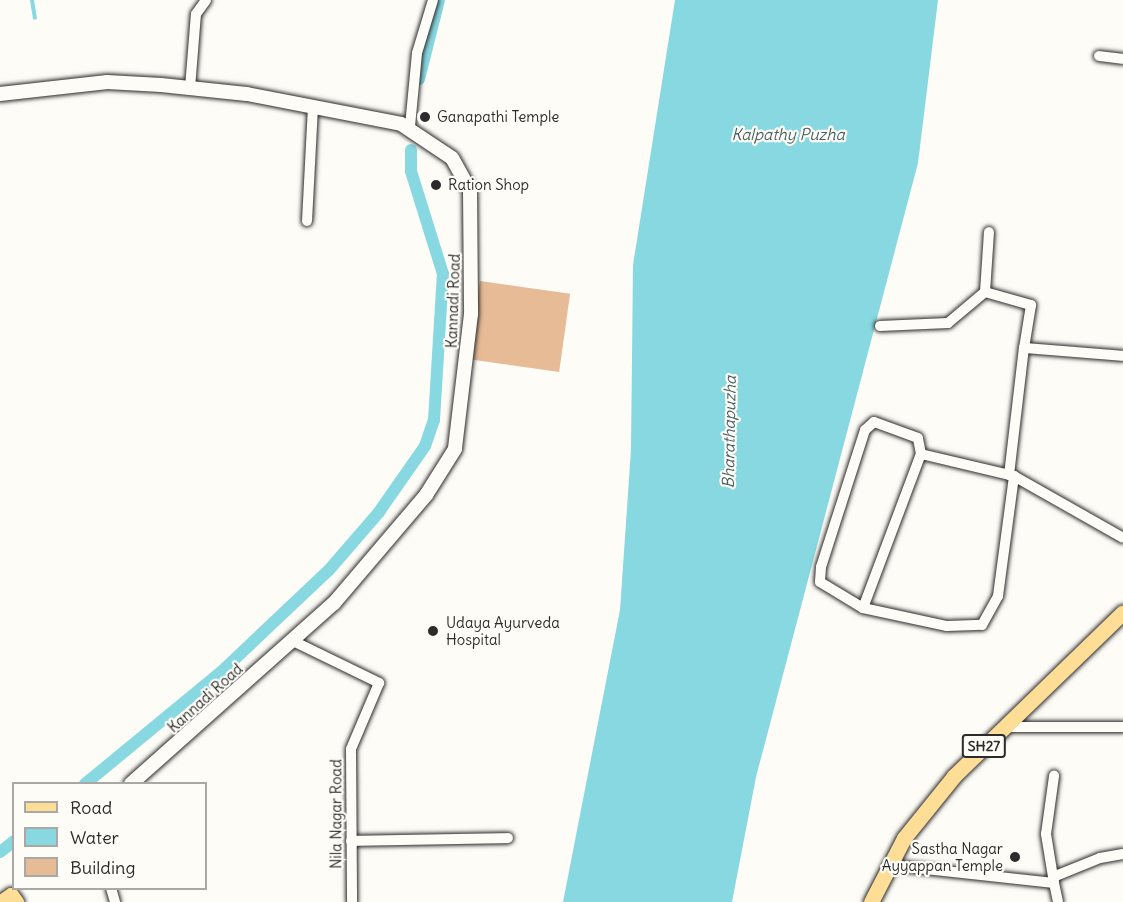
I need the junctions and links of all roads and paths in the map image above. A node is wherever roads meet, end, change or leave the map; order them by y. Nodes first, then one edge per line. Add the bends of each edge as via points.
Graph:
1 (206, 0) edge
2 (433, 0) edge
3 (1099, 56) dead end
4 (1123, 59) edge
5 (190, 87) junction
6 (0, 94) edge
7 (313, 108) junction
8 (410, 126) junction
9 (307, 221) dead end
10 (989, 232) dead end
11 (985, 292) junction
12 (880, 326) dead end
13 (1024, 348) junction
14 (1123, 356) edge
15 (921, 454) junction
16 (1012, 475) junction
17 (1123, 538) edge
18 (863, 608) junction
19 (1123, 612) edge
20 (293, 641) junction
21 (1003, 727) junction
22 (1123, 727) edge
23 (1054, 777) dead end
24 (132, 782) edge
25 (508, 838) dead end
26 (351, 841) junction
27 (1123, 854) edge
28 (889, 865) junction
29 (1053, 880) junction
30 (352, 902) edge
31 (871, 902) edge
32 (1058, 902) edge

1 - 5 street via 205,8 196,14
2 - 8 street via 417,53
3 - 4 street
5 - 6 street, Kannadi Road via 107,82
5 - 7 street, Kannadi Road
7 - 8 street, Kannadi Road
7 - 9 street
8 - 20 street, Kannadi Road via 452,158 470,190 471,314 455,449 386,544
10 - 11 street
11 - 12 street via 948,323
11 - 13 street via 1031,305
13 - 14 street
13 - 16 street
15 - 16 street
15 - 18 street
15 - 18 street via 918,438 874,422 864,430 820,567 820,582
16 - 17 street
16 - 18 street via 998,596 982,626 947,626
19 - 21 main road, SH27
20 - 24 street, Kannadi Road
20 - 26 street, Nila Nagar Road via 379,683 351,748
21 - 22 street
21 - 28 main road, SH27 via 904,837
23 - 29 street via 1046,834
25 - 26 street
26 - 30 street, Nila Nagar Road
27 - 29 street via 1100,858
28 - 29 street
28 - 31 main road, SH27
29 - 32 street

